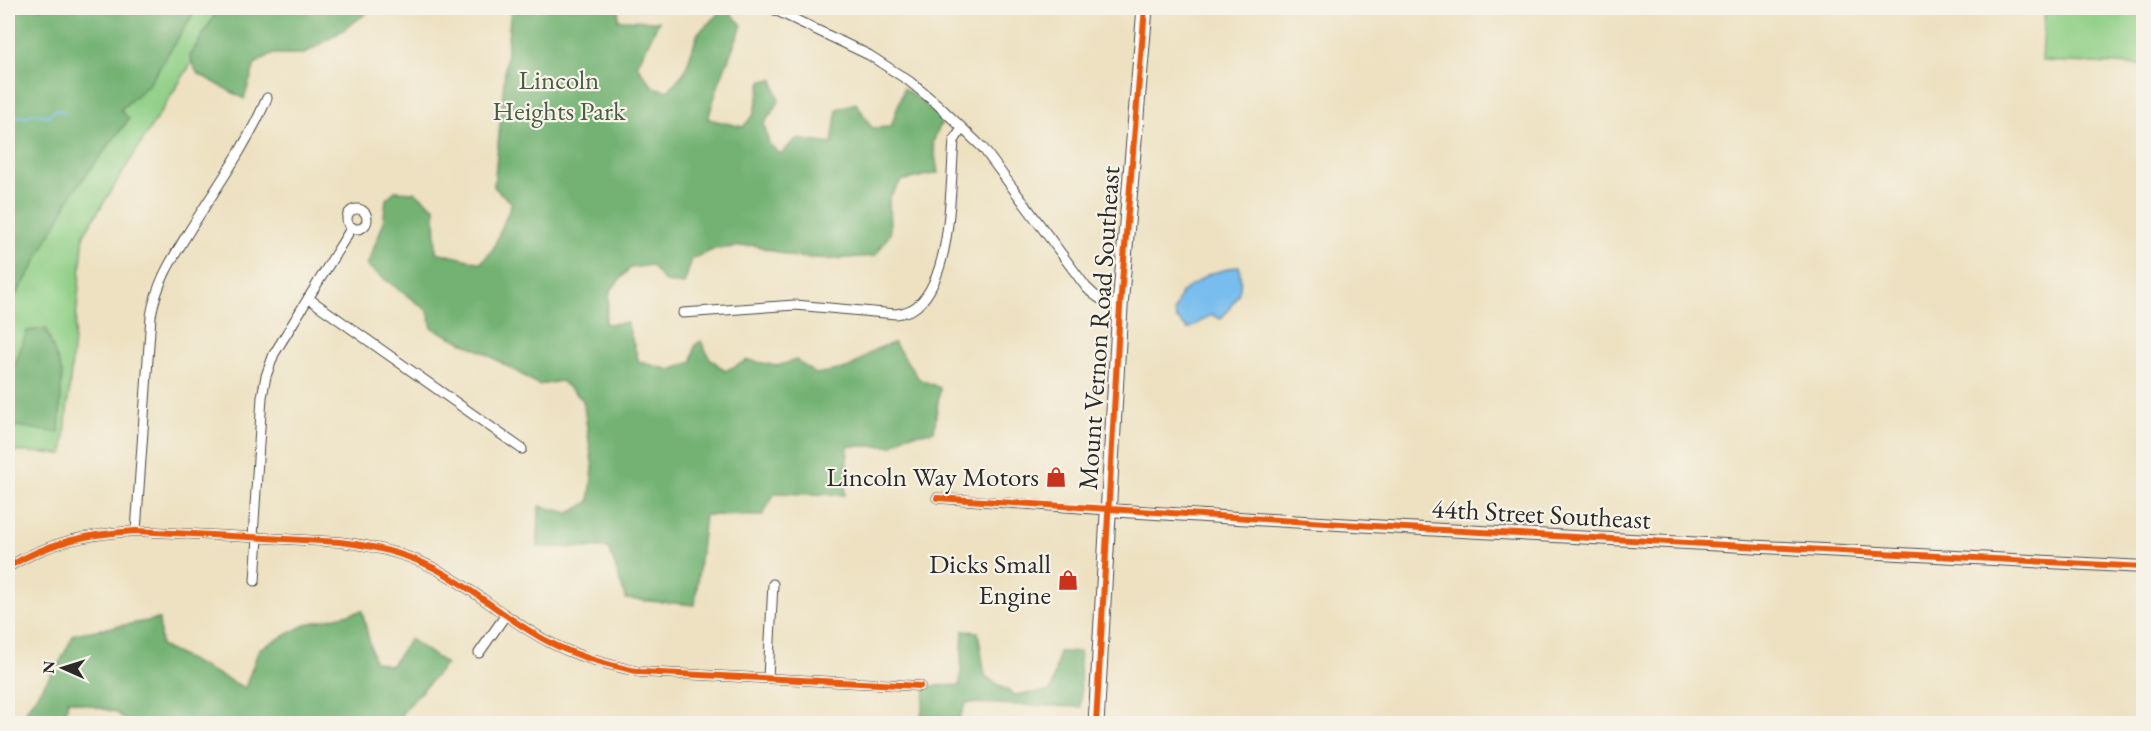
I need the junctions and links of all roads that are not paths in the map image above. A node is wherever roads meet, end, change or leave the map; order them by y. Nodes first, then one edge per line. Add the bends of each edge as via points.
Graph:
1 (771, 8) edge
2 (1145, 8) edge
3 (267, 98) dead end
4 (962, 128) junction
5 (352, 227) dead end
6 (308, 298) junction
7 (1120, 307) junction
8 (683, 313) dead end
9 (522, 449) dead end
10 (937, 498) dead end
11 (1107, 510) junction
12 (136, 531) junction
13 (255, 537) junction
14 (8, 567) edge
15 (2144, 567) edge
16 (255, 581) dead end
17 (773, 584) dead end
18 (505, 616) junction
19 (479, 652) dead end
20 (768, 678) junction
21 (920, 686) dead end
22 (1096, 723) edge

1 - 4 street via 890,68
2 - 7 main road, Mount Vernon Road Southeast
3 - 12 street via 256,124 170,261 154,295
4 - 7 street via 983,148 1086,287 1101,300
4 - 8 street via 954,141 943,260 918,306 896,314 795,305
5 - 6 street
6 - 9 street
6 - 13 street via 274,354 266,376
7 - 11 main road, Mount Vernon Road Southeast
10 - 11 street, 44th Street Southeast
11 - 15 street, 44th Street Southeast
11 - 22 main road, Mount Vernon Road Southeast
12 - 13 street
12 - 14 street via 74,538
13 - 16 street
13 - 18 street via 340,542 391,552 444,573
17 - 20 street
18 - 19 street
18 - 20 street via 549,643 608,665 640,672
20 - 21 street

